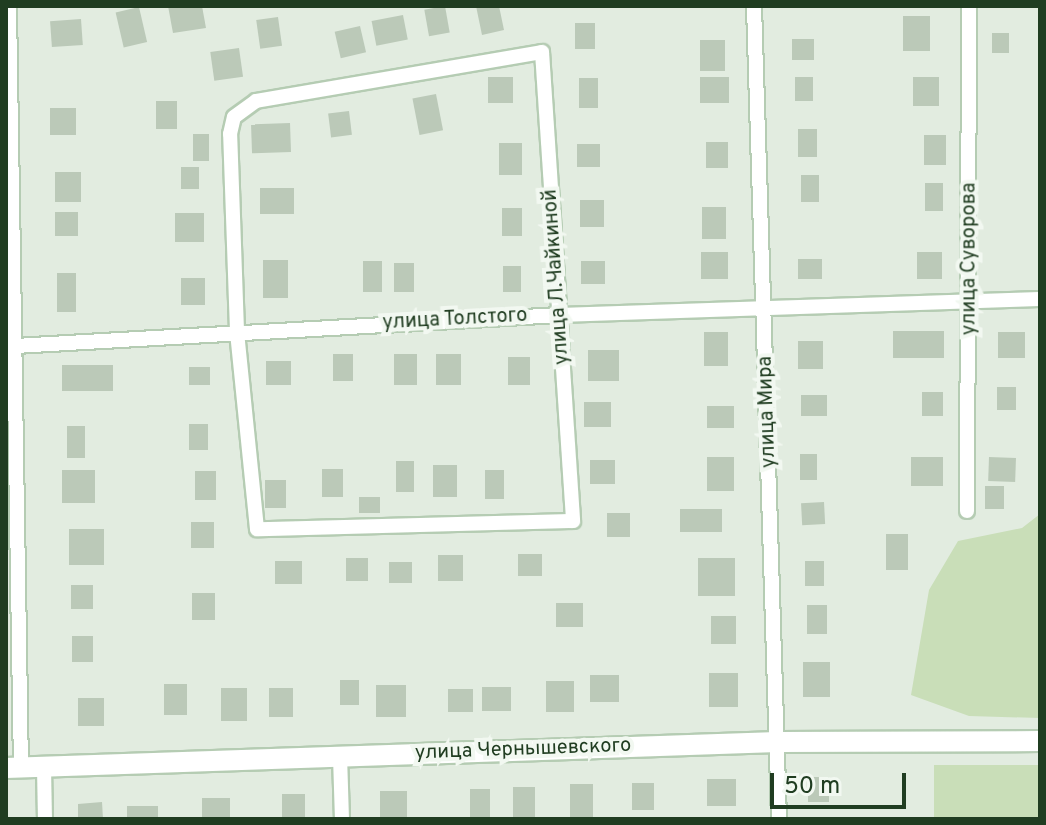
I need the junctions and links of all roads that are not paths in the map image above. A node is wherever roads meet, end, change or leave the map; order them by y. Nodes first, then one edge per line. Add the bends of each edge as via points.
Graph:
1 (9, 6) edge
2 (754, 6) edge
3 (969, 6) edge
4 (1040, 299) edge
5 (971, 302) junction
6 (765, 309) junction
7 (559, 315) junction
8 (237, 331) junction
9 (15, 346) junction
10 (967, 511) dead end
11 (1040, 741) edge
12 (778, 742) junction
13 (340, 756) junction
14 (13, 768) edge
15 (44, 768) junction
16 (45, 819) edge
17 (342, 819) edge
18 (779, 819) edge

1 - 9 street
2 - 6 street, улица Мира
3 - 5 street, улица Суворова
4 - 5 street, улица Толстого
5 - 6 street, улица Толстого
5 - 10 street, улица Суворова
6 - 7 street, улица Толстого
6 - 12 street, улица Мира
7 - 8 street, улица Толстого
7 - 8 street, улица Л.Чайкиной via 573,521 257,529
7 - 8 street, улица Л.Чайкиной via 542,52 256,101 234,117 230,134
8 - 9 street, улица Толстого
9 - 14 street
11 - 12 street, улица Чернышевского
12 - 13 street, улица Чернышевского
12 - 18 street, улица Мира
13 - 15 street, улица Чернышевского
13 - 17 street
14 - 15 street, улица Чернышевского
15 - 16 street

